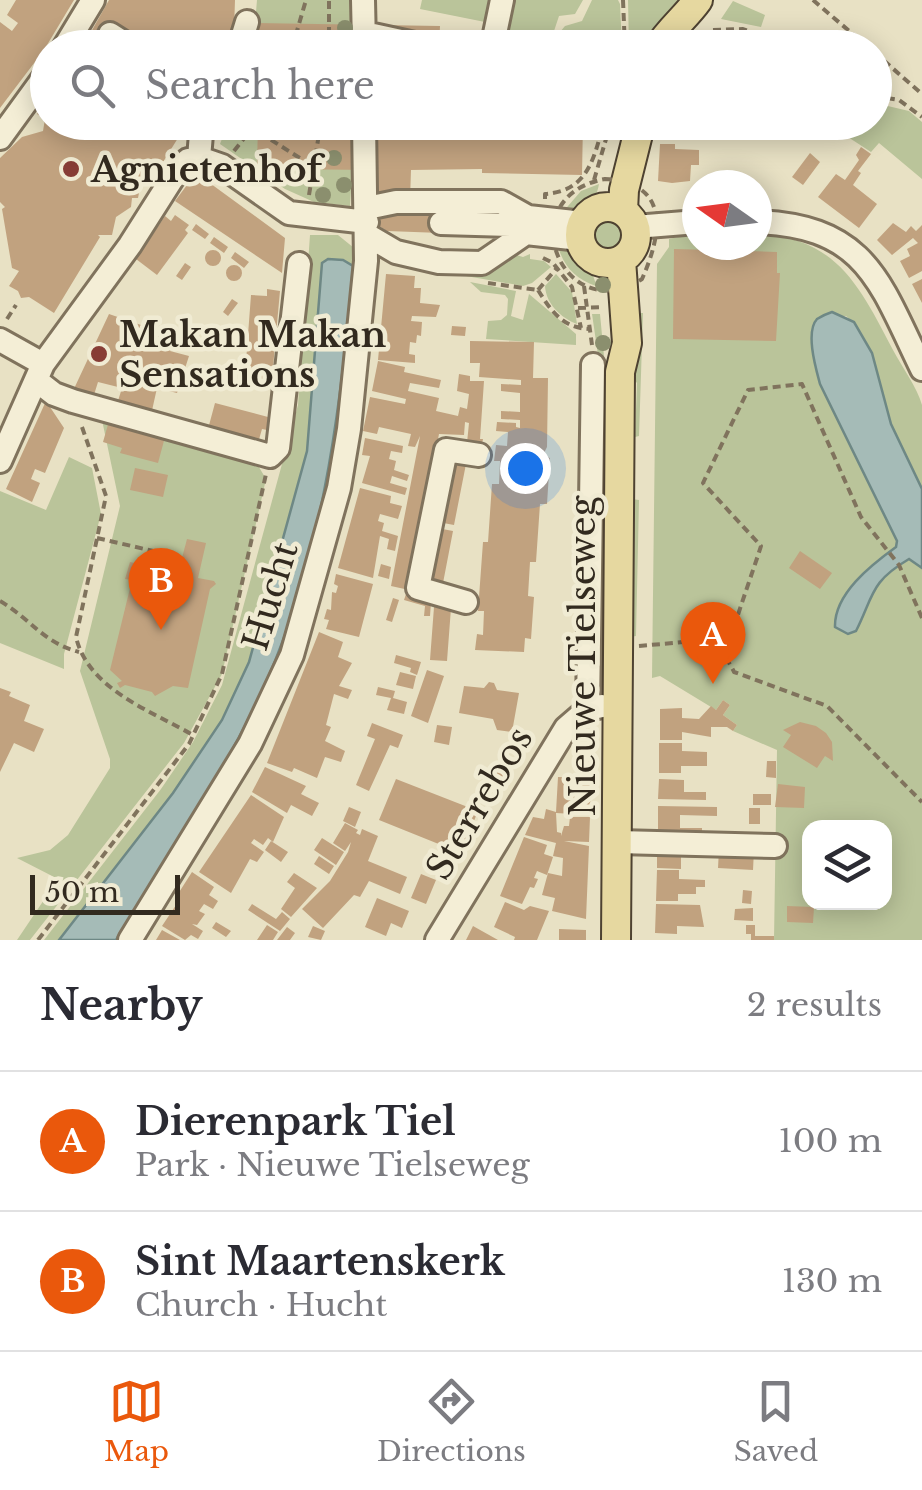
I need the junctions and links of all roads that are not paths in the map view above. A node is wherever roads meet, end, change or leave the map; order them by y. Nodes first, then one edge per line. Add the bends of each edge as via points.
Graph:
1 (363, 0) edge
2 (502, 0) edge
3 (698, 0) edge
4 (247, 22) dead end
5 (244, 30) edge
6 (364, 30) edge
7 (496, 30) edge
8 (687, 30) edge
9 (30, 97) edge
10 (0, 138) edge
11 (200, 140) edge
12 (365, 140) edge
13 (608, 140) edge
14 (636, 140) edge
15 (199, 158) junction
16 (596, 220) junction
17 (367, 222) junction
18 (682, 222) edge
19 (772, 223) edge
20 (441, 224) dead end
21 (523, 225) junction
22 (299, 264) dead end
23 (613, 278) junction
24 (0, 340) edge
25 (607, 368) junction
26 (922, 369) edge
27 (40, 372) junction
28 (479, 455) dead end
29 (0, 460) edge
30 (466, 602) dead end
31 (620, 703) junction
32 (588, 709) junction
33 (618, 842) junction
34 (775, 846) dead end
35 (130, 940) edge
36 (436, 940) edge
37 (616, 940) edge

1 - 6 street
2 - 7 street
3 - 8 main road
4 - 5 street
9 - 10 street
11 - 15 street
12 - 17 street, Hucht
13 - 16 main road
14 - 16 main road via 624,190
15 - 17 street via 222,166 289,214
15 - 27 street via 177,172
16 - 18 street
16 - 21 street
16 - 23 main road via 590,257
16 - 23 main road via 634,247
17 - 21 street via 396,202 500,202
17 - 21 street via 396,252 482,263
17 - 35 street, Hucht via 359,350 339,488 292,655 250,744
19 - 26 street via 809,229 868,264
20 - 21 street
22 - 27 street via 278,448 270,456 73,401 54,394
23 - 25 main road, Nieuwe Tielseweg
24 - 27 street
25 - 31 main road, Nieuwe Tielseweg
25 - 32 street
27 - 29 street
28 - 30 street via 446,450 418,588
31 - 32 street
31 - 33 main road, Nieuwe Tielseweg
32 - 36 street, Sterrebos via 566,728
33 - 34 street
33 - 37 main road, Nieuwe Tielseweg

